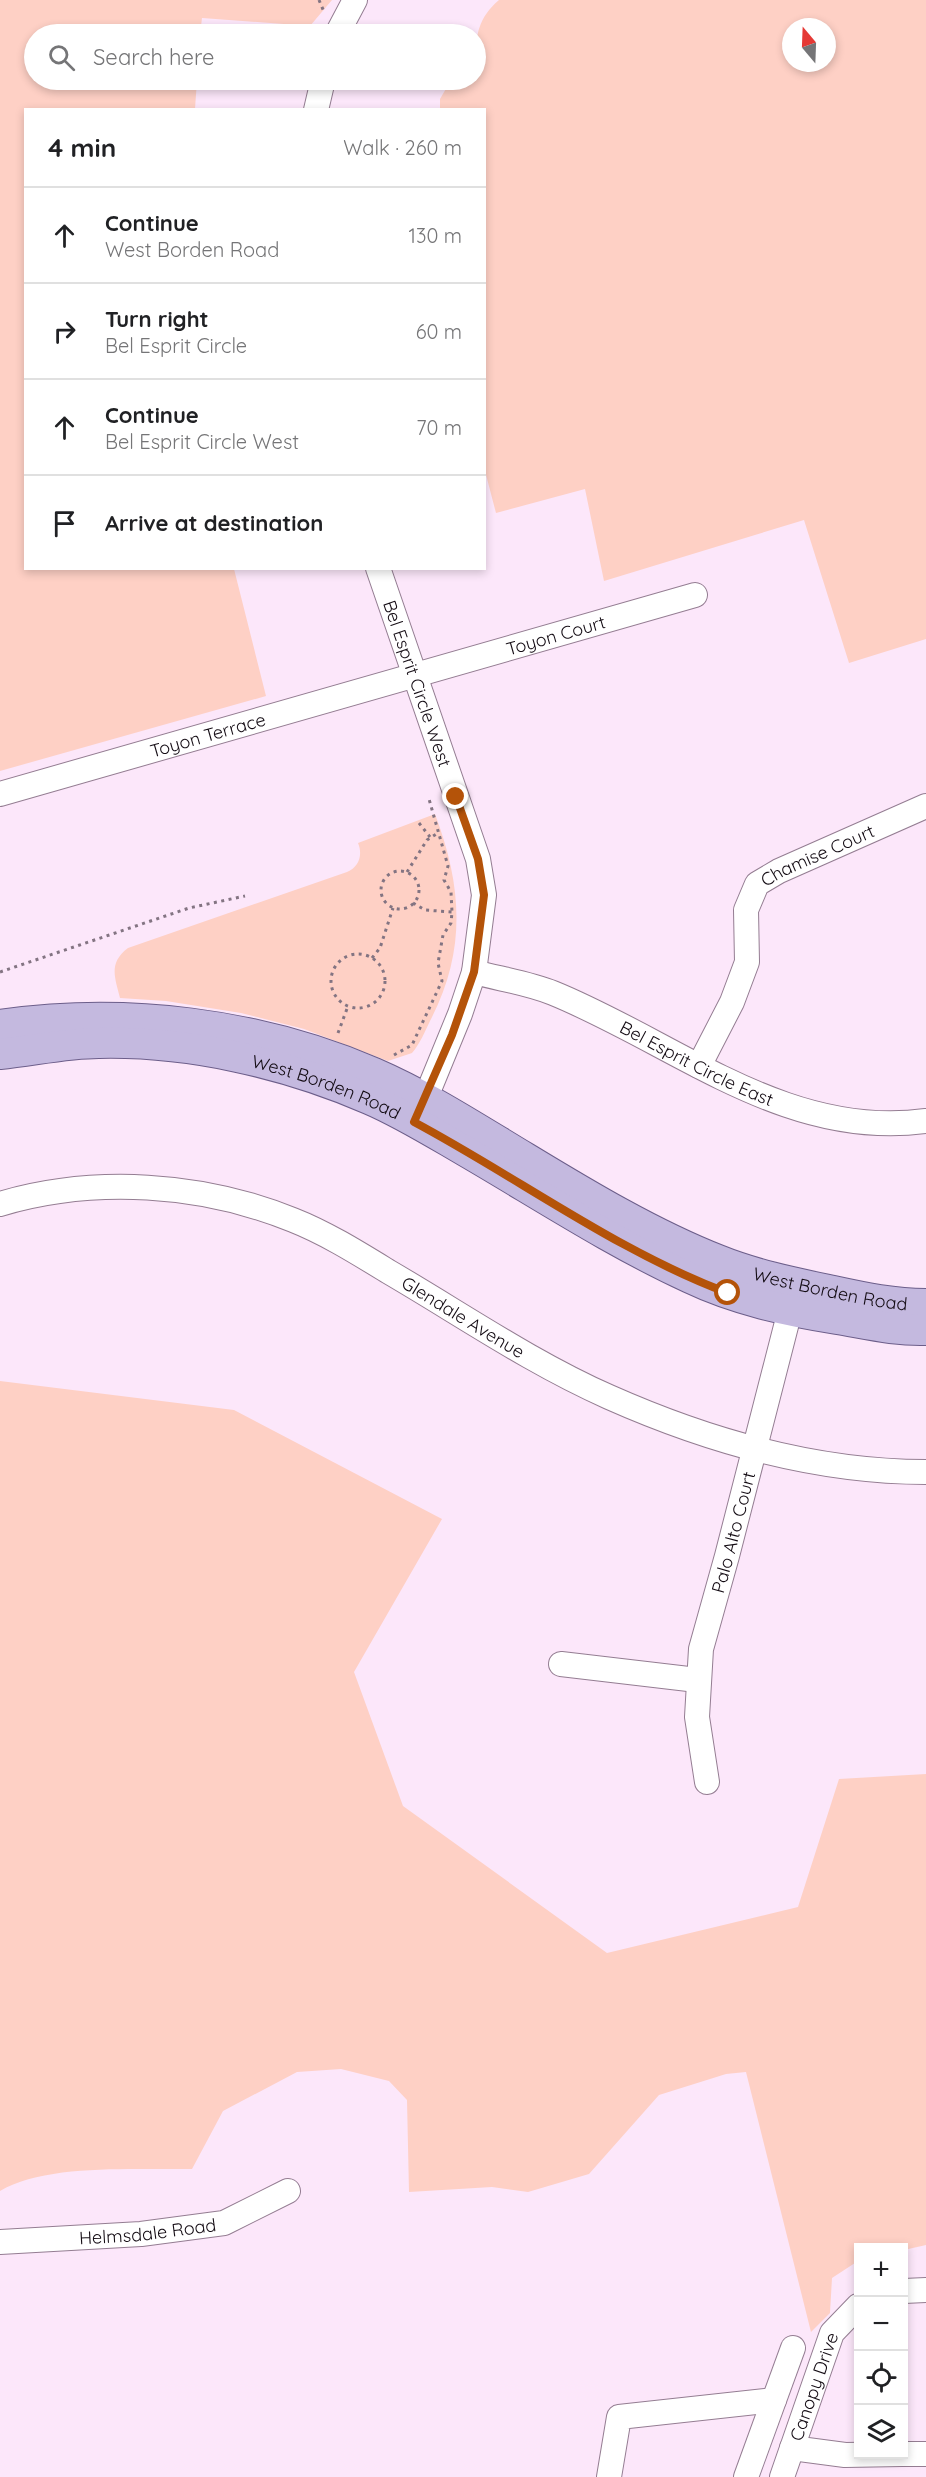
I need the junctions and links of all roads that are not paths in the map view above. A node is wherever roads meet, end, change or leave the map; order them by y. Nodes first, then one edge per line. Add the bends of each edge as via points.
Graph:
1 (355, 0) edge
2 (341, 24) edge
3 (321, 90) edge
4 (316, 108) edge
5 (379, 570) edge
6 (695, 595) dead end
7 (414, 673) junction
8 (0, 794) edge
9 (926, 806) edge
10 (474, 972) junction
11 (0, 1025) edge
12 (0, 1054) edge
13 (699, 1066) junction
14 (420, 1110) junction
15 (926, 1121) edge
16 (0, 1204) edge
17 (793, 1298) junction
18 (926, 1304) edge
19 (926, 1330) edge
20 (754, 1449) junction
21 (926, 1472) edge
22 (561, 1664) dead end
23 (697, 1680) junction
24 (707, 1782) dead end
25 (288, 2191) dead end
26 (0, 2242) edge
27 (926, 2290) edge
28 (908, 2291) edge
29 (854, 2308) edge
30 (793, 2348) dead end
31 (774, 2400) junction
32 (792, 2448) junction
33 (908, 2454) edge
34 (926, 2454) edge
35 (854, 2455) edge
36 (609, 2477) edge
37 (746, 2477) edge
38 (782, 2477) edge

1 - 2 street
3 - 4 street
5 - 7 street, Bel Esprit Circle West
6 - 7 street, Toyon Court
7 - 8 street, Toyon Terrace
7 - 10 street, Bel Esprit Circle West via 478,859 484,895
9 - 13 street, Chamise Court via 757,884 746,910 747,962 732,1002
10 - 13 street, Bel Esprit Circle East via 552,992
10 - 14 street, Bel Esprit Circle West
11 - 14 main road, West Borden Road via 122,1018 213,1028 338,1059
12 - 14 main road, West Borden Road via 97,1043 168,1046 240,1058 327,1082 372,1100
13 - 15 street, Bel Esprit Circle East via 789,1108 836,1120 902,1124
14 - 17 main road, West Borden Road via 610,1236 691,1279 765,1306
16 - 20 street, Glendale Avenue via 49,1193 131,1186 188,1192 292,1219 609,1397
17 - 18 main road, West Borden Road
17 - 19 main road, West Borden Road via 905,1330
17 - 20 street, Palo Alto Court
20 - 21 street, Glendale Avenue via 894,1472
20 - 23 street, Palo Alto Court via 700,1648
22 - 23 street
23 - 24 street, Palo Alto Court via 696,1717
25 - 26 street, Helmsdale Road via 224,2223 141,2234
27 - 28 street
29 - 32 street, Canopy Drive via 832,2334
30 - 31 street
31 - 36 street via 619,2416
31 - 37 street
32 - 35 street
32 - 38 street, Canopy Drive
33 - 34 street

